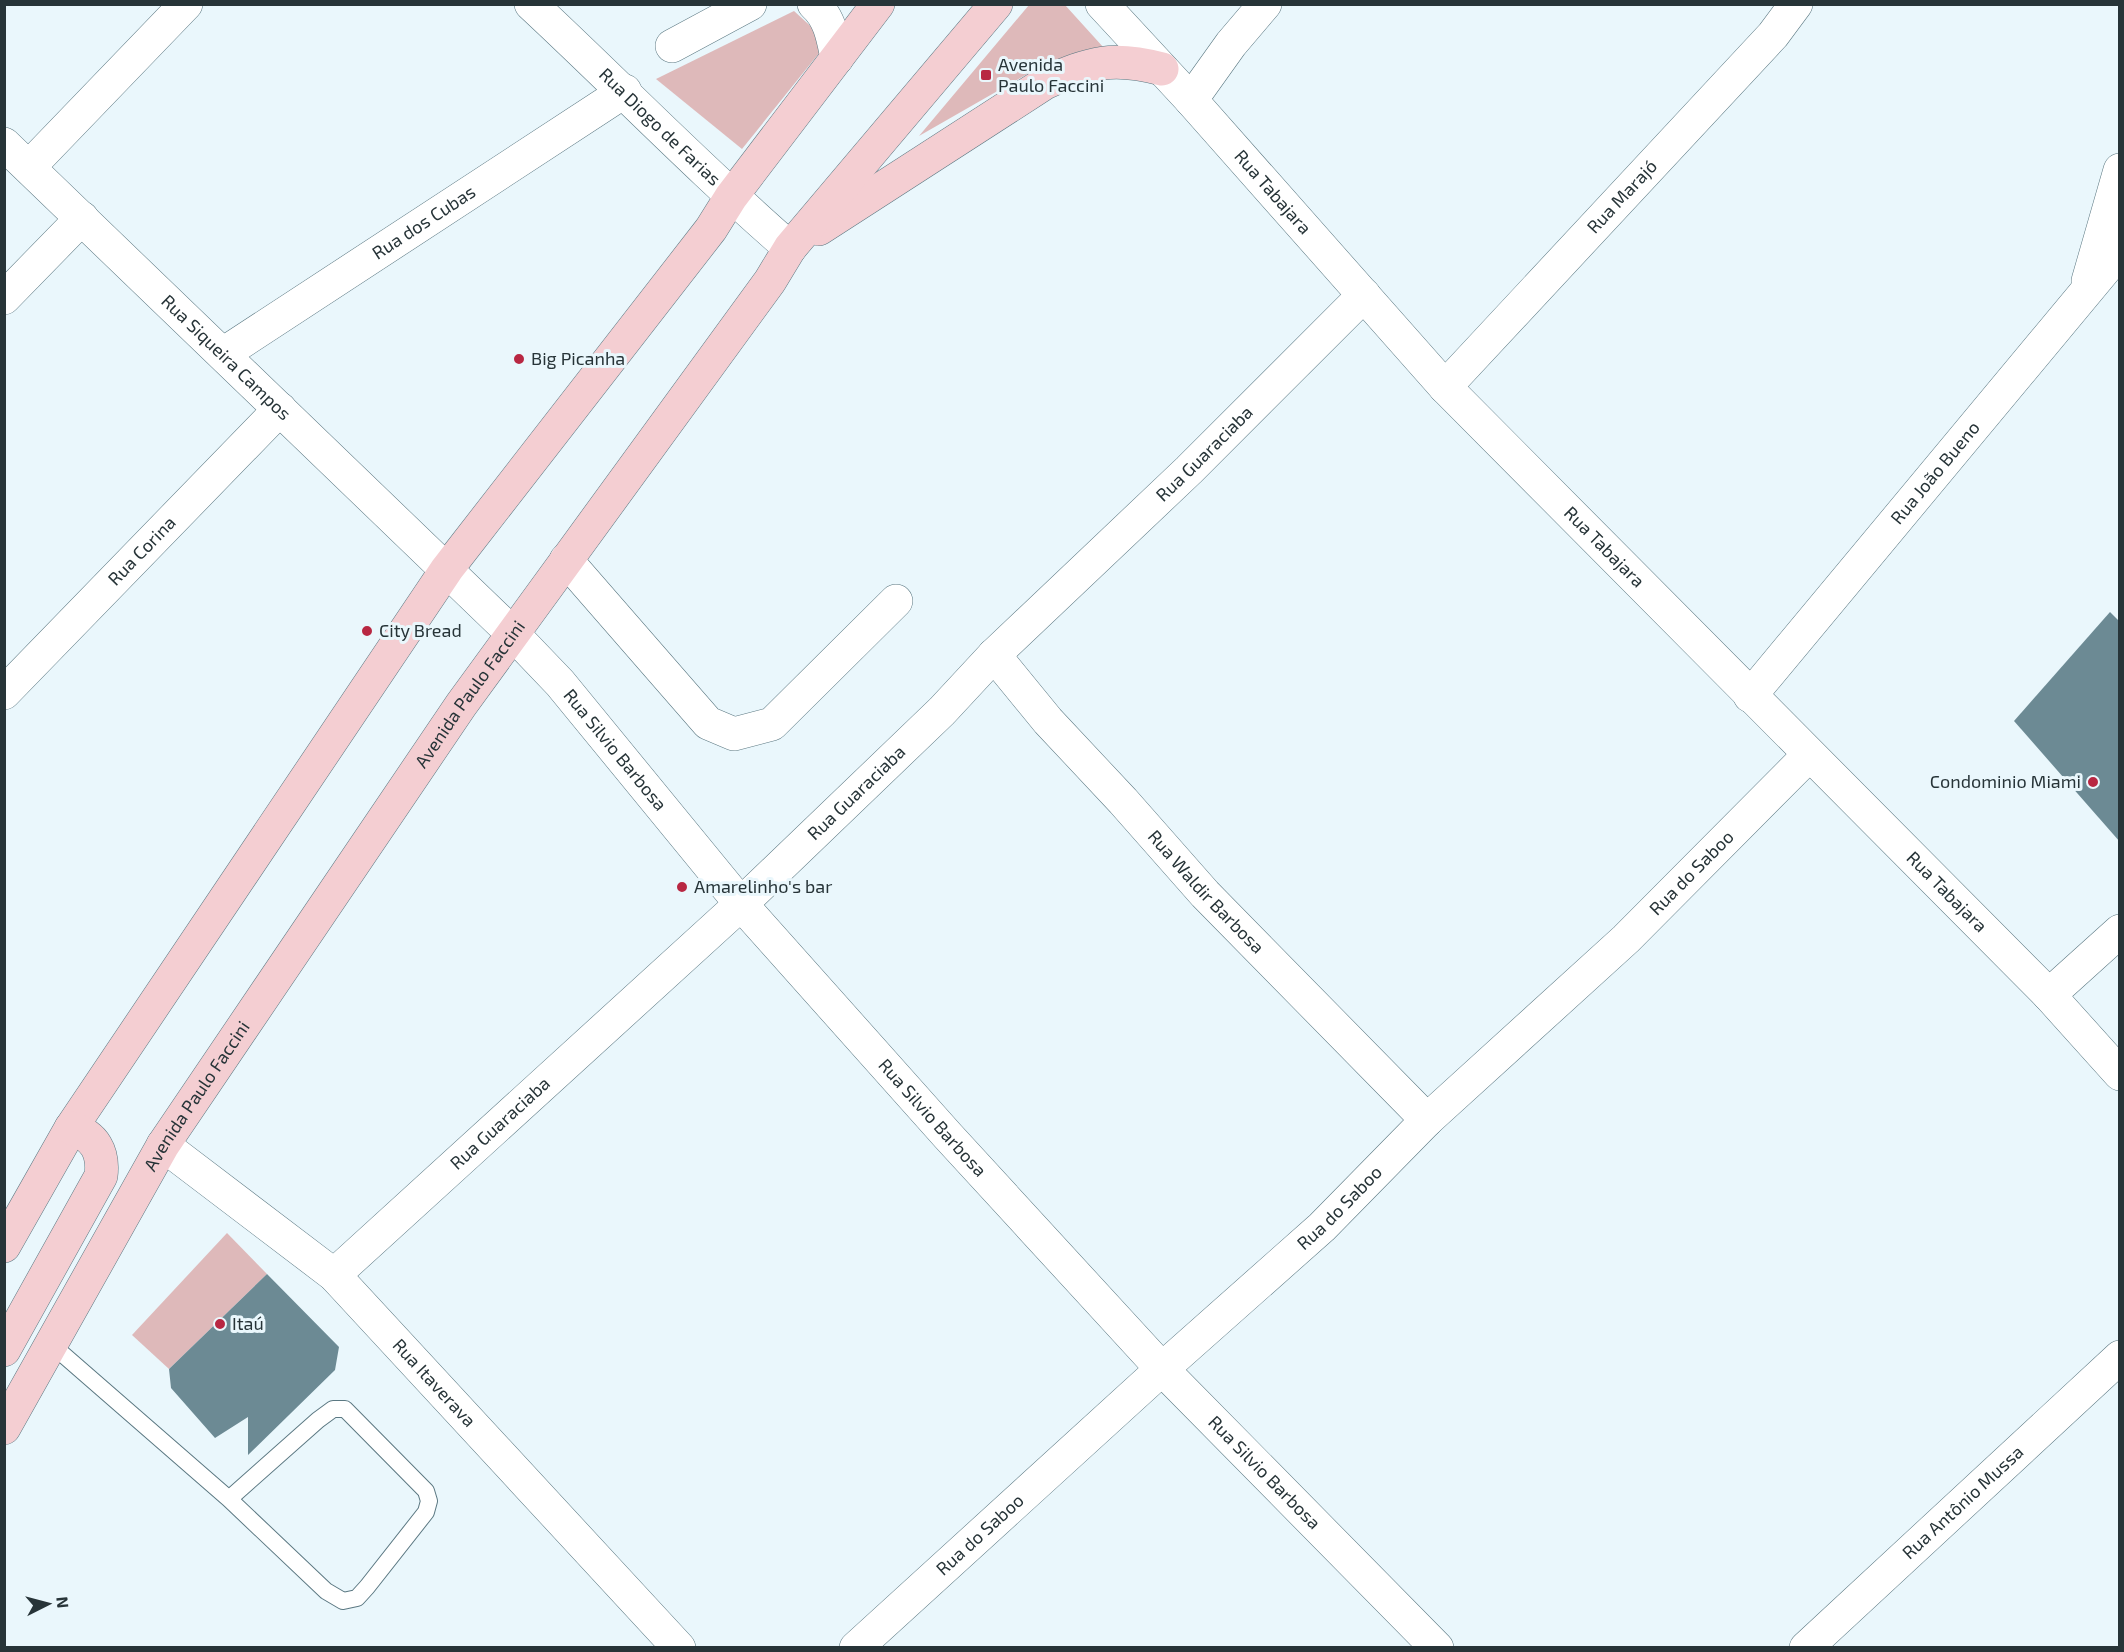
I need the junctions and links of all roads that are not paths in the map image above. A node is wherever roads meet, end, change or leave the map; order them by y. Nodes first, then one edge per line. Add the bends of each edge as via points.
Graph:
1 (186, 4) edge
2 (531, 4) edge
3 (750, 4) edge
4 (814, 4) edge
5 (878, 4) edge
6 (996, 4) edge
7 (1102, 4) edge
8 (1264, 4) edge
9 (1796, 4) edge
10 (672, 46) dead end
11 (837, 58) junction
12 (1162, 69) junction
13 (625, 91) junction
14 (1191, 100) junction
15 (4, 144) edge
16 (29, 167) junction
17 (2120, 170) edge
18 (731, 197) junction
19 (82, 218) junction
20 (790, 248) junction
21 (2120, 251) edge
22 (2085, 291) junction
23 (1364, 295) junction
24 (4, 298) edge
25 (223, 354) junction
26 (1445, 387) junction
27 (280, 409) junction
28 (566, 560) junction
29 (447, 569) junction
30 (896, 601) dead end
31 (513, 634) junction
32 (994, 655) junction
33 (4, 693) edge
34 (1750, 696) junction
35 (1809, 755) junction
36 (741, 904) junction
37 (2120, 931) edge
38 (2049, 995) junction
39 (2120, 1074) edge
40 (1427, 1120) junction
41 (71, 1128) junction
42 (163, 1145) junction
43 (4, 1246) edge
44 (334, 1275) junction
45 (51, 1344) junction
46 (4, 1350) edge
47 (2120, 1357) edge
48 (1162, 1369) junction
49 (4, 1428) edge
50 (229, 1499) junction
51 (679, 1647) edge
52 (856, 1647) edge
53 (1437, 1647) edge
54 (1806, 1647) edge

1 - 16 street
2 - 13 street, Rua Diogo de Farias
3 - 10 street
4 - 11 street via 832,31
5 - 11 main road
6 - 20 main road, Avenida Paulo Faccini
7 - 12 street, Rua Tabajara
8 - 14 street
9 - 26 street, Rua Marajó via 1773,35
11 - 18 main road
12 - 14 street, Rua Tabajara
12 - 20 main road via 1108,61 1045,83
13 - 18 street, Rua Diogo de Farias
13 - 25 street, Rua dos Cubas
14 - 23 street, Rua Tabajara
15 - 16 street, Rua Siqueira Campos
16 - 19 street, Rua Siqueira Campos
17 - 22 street
18 - 20 street, Rua Diogo de Farias
18 - 29 main road via 711,229
19 - 24 street
19 - 25 street, Rua Siqueira Campos
20 - 28 main road, Avenida Paulo Faccini
21 - 22 street, Rua João Bueno
22 - 34 street, Rua João Bueno
23 - 26 street, Rua Tabajara
23 - 32 street, Rua Guaraciaba via 1189,470
25 - 27 street, Rua Siqueira Campos
26 - 34 street, Rua Tabajara
27 - 29 street, Rua Siqueira Campos
27 - 33 street, Rua Corina
28 - 30 street via 708,723 734,735 772,724
28 - 31 main road, Avenida Paulo Faccini
29 - 31 street, Rua Silvio Barbosa
29 - 41 main road
31 - 36 street, Rua Silvio Barbosa via 560,683
31 - 42 main road, Avenida Paulo Faccini
32 - 36 street, Rua Guaraciaba via 942,711
32 - 40 street, Rua Waldir Barbosa via 1048,721 1205,894
34 - 35 street, Rua Tabajara
35 - 38 street, Rua Tabajara
35 - 40 street, Rua do Saboo via 1626,939
36 - 44 street, Rua Guaraciaba
36 - 48 street, Rua Silvio Barbosa
37 - 38 street
38 - 39 street, Rua Tabajara
40 - 48 street, Rua do Saboo via 1322,1227
41 - 43 main road
41 - 46 main road via 94,1140 100,1151 101,1176
42 - 44 street, Rua Itaverava
42 - 45 main road, Avenida Paulo Faccini
44 - 51 street, Rua Itaverava
45 - 49 main road, Avenida Paulo Faccini
45 - 50 lane
47 - 54 street, Rua Antônio Mussa
48 - 52 street, Rua do Saboo
48 - 53 street, Rua Silvio Barbosa
50 - 50 lane via 318,1420 333,1409 345,1409 426,1491 429,1501 426,1512 367,1587 357,1598 343,1601 327,1591

